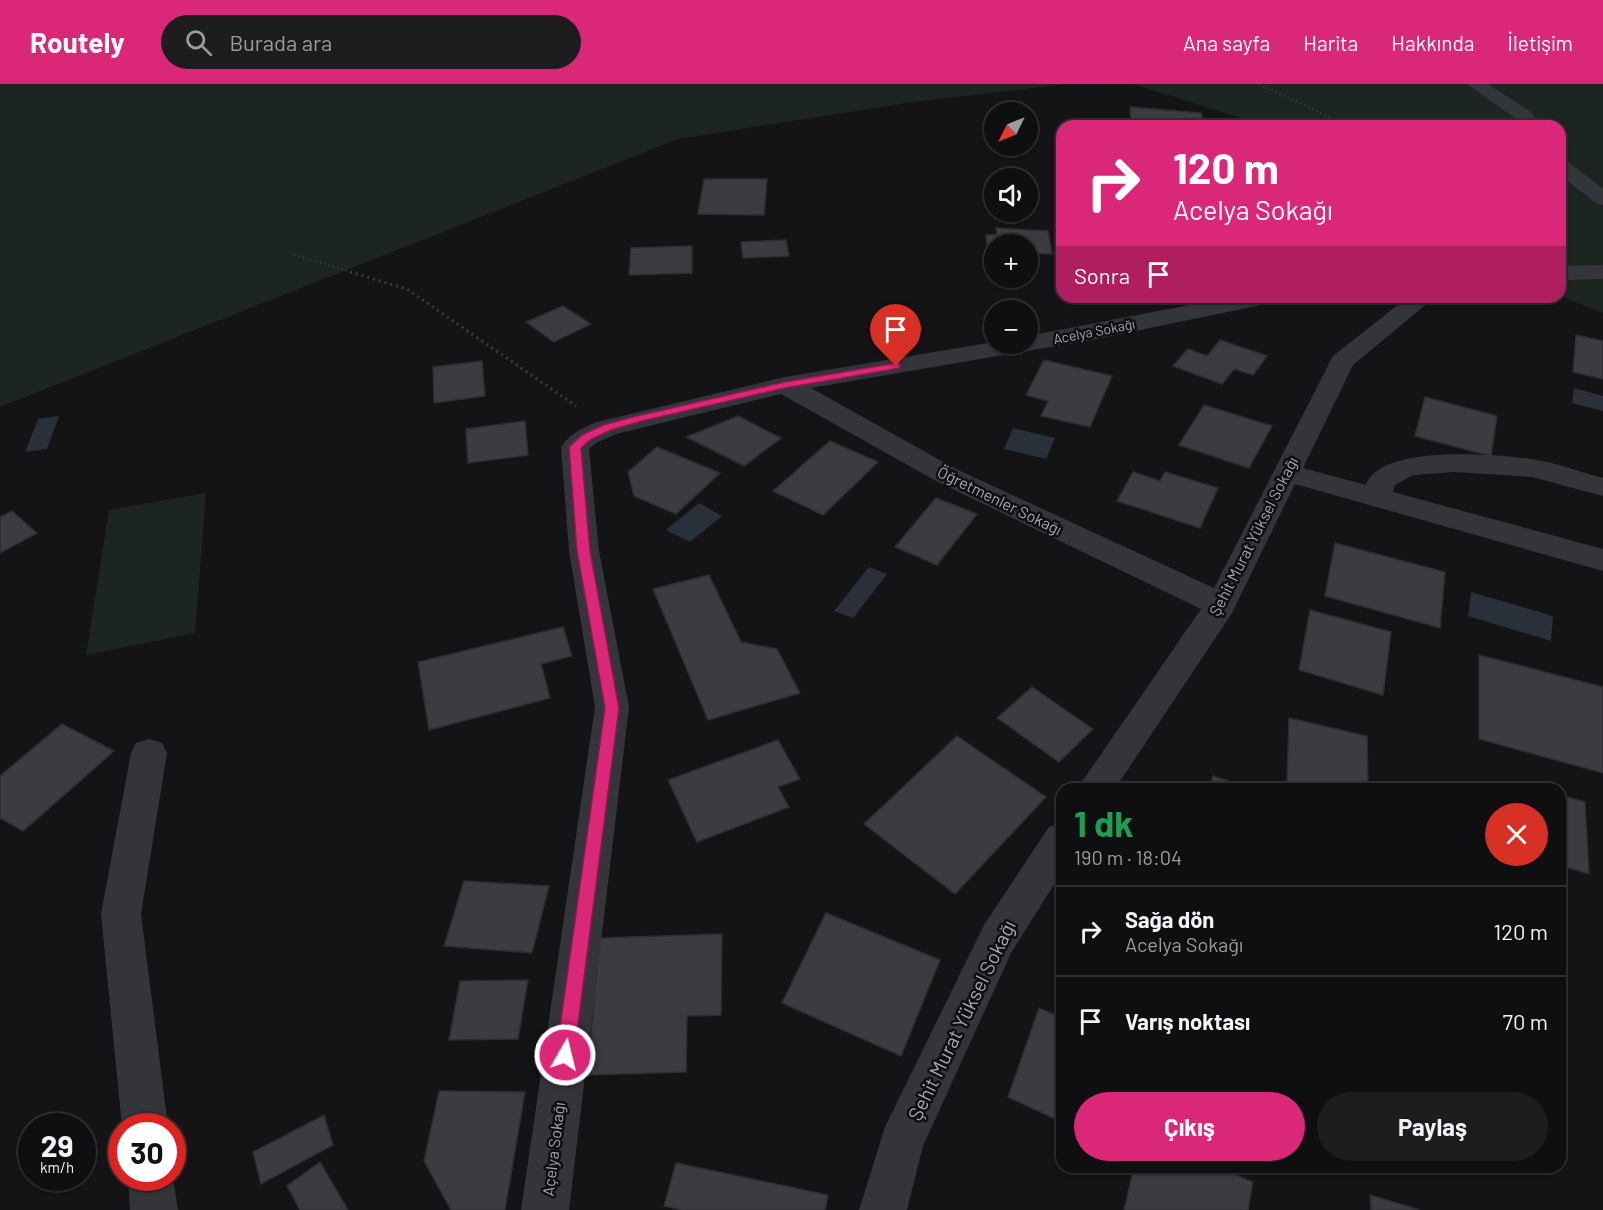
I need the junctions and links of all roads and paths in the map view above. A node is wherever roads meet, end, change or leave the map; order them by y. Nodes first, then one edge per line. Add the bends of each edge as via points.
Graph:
1 (1259, 84) edge
2 (1476, 84) edge
3 (1336, 120) edge
4 (1527, 120) edge
5 (1566, 170) edge
6 (1603, 199) edge
7 (294, 255) dead end
8 (1603, 272) edge
9 (1566, 273) edge
10 (1237, 303) edge
11 (1415, 303) edge
12 (785, 385) junction
13 (607, 428) junction
14 (575, 447) joint
15 (1286, 472) junction
16 (1603, 488) edge
17 (1377, 497) junction
18 (1603, 560) edge
19 (1221, 605) junction
20 (148, 753) dead end
21 (1099, 783) edge
22 (1056, 848) edge
23 (144, 1113) edge
24 (152, 1191) edge
25 (154, 1210) edge
26 (545, 1210) edge
27 (883, 1210) edge

1 - 3 path
2 - 4 street
5 - 6 street
7 - 13 path via 407,289
8 - 9 street
10 - 12 street, Acelya Sokağı via 1097,332
11 - 15 street, Şehit Murat Yüksel Sokağı via 1342,361
12 - 13 street, Acelya Sokağı
12 - 19 street, Öğretmenler Sokağı via 946,475
13 - 14 street, Acelya Sokağı
14 - 26 street, Açelya Sokağı via 584,551 612,708
15 - 17 street
15 - 19 street, Şehit Murat Yüksel Sokağı
16 - 17 street via 1532,468 1455,464 1407,467 1382,480
17 - 18 street
19 - 21 street, Şehit Murat Yüksel Sokağı
20 - 23 street via 121,914
22 - 27 street, Şehit Murat Yüksel Sokağı via 998,939 901,1143
24 - 25 street

